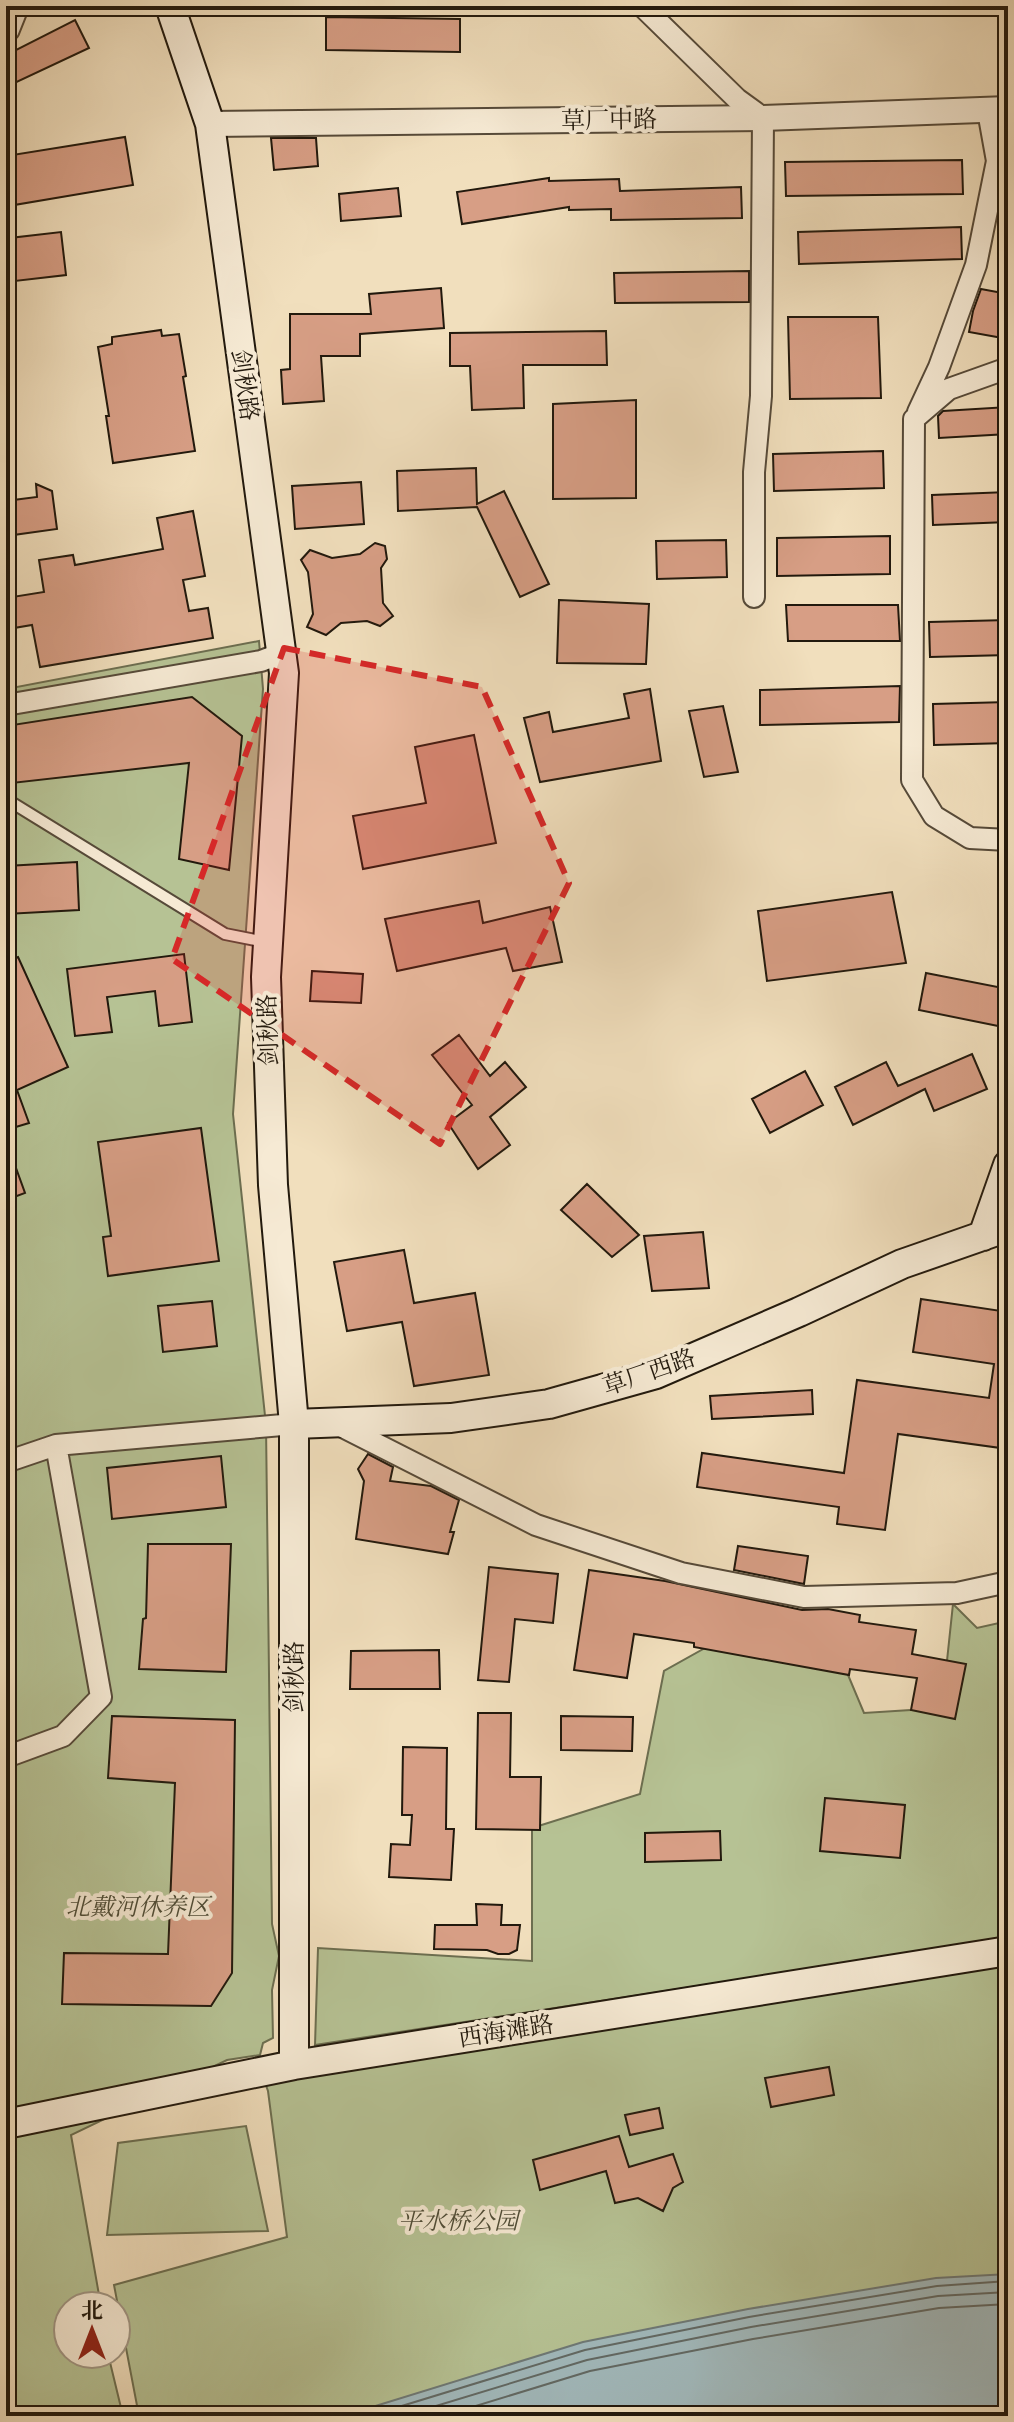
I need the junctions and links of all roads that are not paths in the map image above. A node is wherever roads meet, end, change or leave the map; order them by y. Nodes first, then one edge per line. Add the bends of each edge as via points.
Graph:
1 (19, 6) edge
2 (170, 6) edge
3 (642, 6) edge
4 (6, 37) edge
5 (998, 110) edge
6 (763, 118) junction
7 (210, 124) junction
8 (1008, 368) edge
9 (914, 419) junction
10 (754, 597) dead end
11 (282, 653) junction
12 (6, 705) edge
13 (6, 799) edge
14 (1008, 840) edge
15 (268, 943) junction
16 (1008, 1165) edge
17 (996, 1232) edge
18 (335, 1423) junction
19 (294, 1424) junction
20 (56, 1445) junction
21 (6, 1462) edge
22 (1008, 1582) edge
23 (6, 1757) edge
24 (1008, 1951) edge
25 (294, 2065) junction
26 (6, 2124) edge

1 - 4 lane via 13,33
2 - 7 main road, 剑秋路
3 - 6 street
5 - 6 street, 草厂中路
5 - 9 street via 997,161 976,265
6 - 7 street, 草厂中路
6 - 10 street
7 - 11 main road, 剑秋路
8 - 9 street via 949,389
9 - 14 street via 912,780 934,816 970,838
11 - 12 street
11 - 15 main road, 剑秋路
13 - 15 lane via 225,934
15 - 19 main road, 剑秋路 via 273,1185
16 - 17 main road, 草厂西路
17 - 18 main road, 草厂西路 via 902,1264 656,1374 549,1404 451,1418
18 - 19 main road, 草厂西路
18 - 22 street via 536,1525 681,1573 804,1597 957,1593
19 - 20 street
19 - 25 main road, 剑秋路
20 - 21 street
20 - 23 street via 101,1697 63,1736
24 - 25 main road, 西海滩路
25 - 26 main road, 西海滩路

